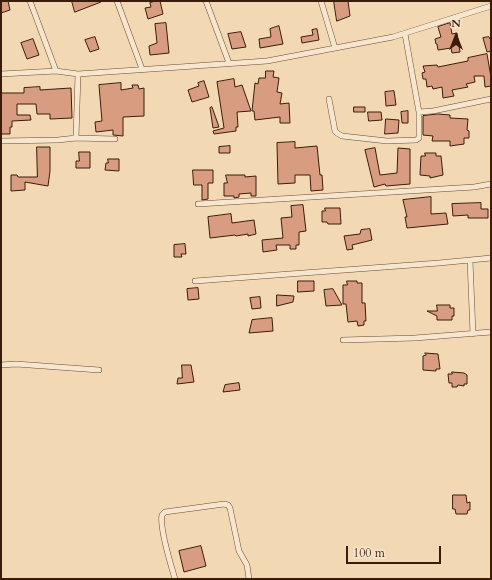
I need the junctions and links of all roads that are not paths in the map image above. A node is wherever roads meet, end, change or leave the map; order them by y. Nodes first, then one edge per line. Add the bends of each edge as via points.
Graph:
1 (30, 1) edge
2 (117, 1) edge
3 (206, 1) edge
4 (321, 1) edge
5 (491, 6) edge
6 (405, 34) junction
7 (335, 48) junction
8 (229, 63) junction
9 (142, 69) junction
10 (56, 71) junction
11 (1, 74) edge
12 (78, 74) junction
13 (329, 99) dead end
14 (491, 99) edge
15 (419, 112) junction
16 (76, 138) junction
17 (115, 139) dead end
18 (1, 141) edge
19 (491, 184) edge
20 (198, 204) dead end
21 (491, 258) edge
22 (470, 260) junction
23 (195, 281) dead end
24 (491, 332) edge
25 (473, 334) junction
26 (343, 340) dead end
27 (1, 365) edge
28 (98, 370) dead end
29 (175, 579) edge
30 (249, 579) edge

1 - 10 street
2 - 9 street
3 - 8 street
4 - 7 street
5 - 6 street
6 - 7 street
6 - 15 street
7 - 8 street via 267,61
8 - 9 street
9 - 12 street
10 - 11 street
10 - 12 street
12 - 16 street
13 - 15 street via 336,131 342,136 387,141 416,140 419,138
14 - 15 street
16 - 17 street
16 - 18 street
19 - 20 street
21 - 22 street
22 - 23 street
22 - 25 street
24 - 25 street
25 - 26 street
27 - 28 street
29 - 30 street via 166,545 162,515 165,512 228,504 239,551 247,565

